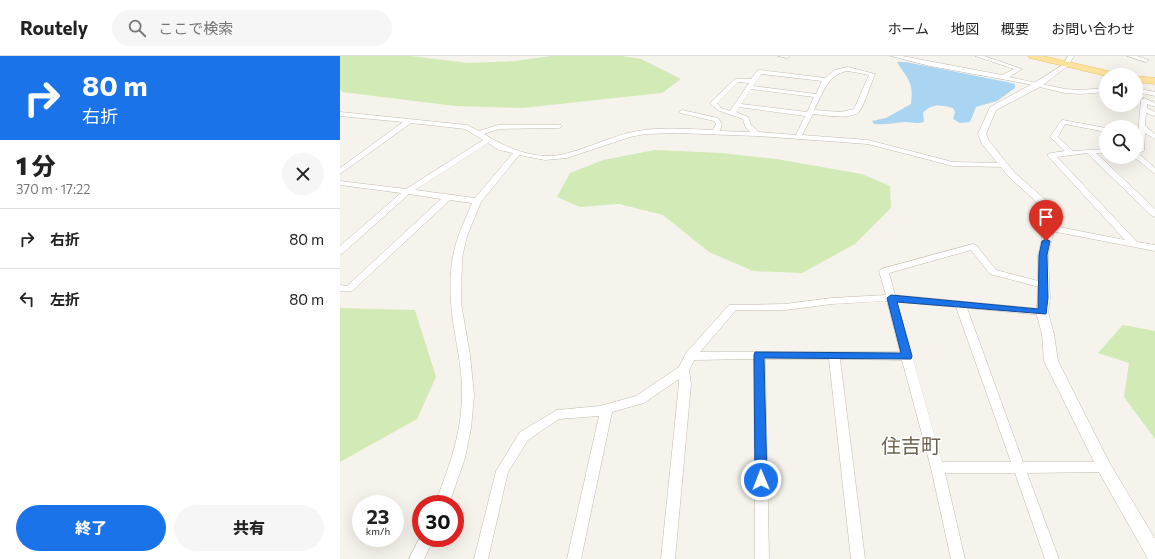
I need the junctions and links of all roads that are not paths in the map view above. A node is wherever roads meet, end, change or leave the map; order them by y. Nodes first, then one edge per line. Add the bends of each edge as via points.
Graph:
1 (781, 56) edge
2 (787, 56) edge
3 (894, 56) edge
4 (911, 56) edge
5 (978, 56) edge
6 (1033, 56) edge
7 (1071, 56) edge
8 (1130, 56) edge
9 (905, 59) junction
10 (1146, 60) dead end
11 (1066, 65) junction
12 (1099, 72) edge
13 (1004, 78) junction
14 (826, 80) junction
15 (1143, 80) edge
16 (753, 81) junction
17 (1155, 81) edge
18 (1037, 85) junction
19 (749, 88) junction
20 (1099, 91) edge
21 (1143, 91) edge
22 (1155, 94) edge
23 (818, 96) junction
24 (1155, 104) edge
25 (737, 105) junction
26 (1143, 109) joint
27 (682, 112) dead end
28 (732, 113) junction
29 (810, 113) junction
30 (1155, 114) edge
31 (341, 115) edge
32 (408, 122) junction
33 (559, 126) dead end
34 (1143, 128) edge
35 (1099, 129) edge
36 (716, 132) junction
37 (478, 134) junction
38 (757, 134) junction
39 (798, 137) junction
40 (1155, 137) edge
41 (488, 140) junction
42 (1088, 151) junction
43 (1099, 151) edge
44 (517, 153) junction
45 (1070, 153) junction
46 (1143, 161) edge
47 (1004, 165) junction
48 (340, 172) edge
49 (1155, 172) edge
50 (340, 183) edge
51 (407, 192) junction
52 (448, 197) junction
53 (477, 201) junction
54 (1155, 214) edge
55 (1049, 228) junction
56 (1134, 244) junction
57 (1155, 248) edge
58 (340, 250) edge
59 (1043, 285) junction
60 (340, 288) edge
61 (891, 298) junction
62 (960, 304) junction
63 (1042, 312) junction
64 (759, 355) junction
65 (834, 355) junction
66 (690, 356) junction
67 (907, 356) junction
68 (683, 370) junction
69 (607, 408) junction
70 (1104, 467) junction
71 (937, 468) junction
72 (1020, 468) junction
73 (445, 495) edge
74 (422, 547) edge
75 (1155, 555) edge
76 (416, 559) edge
77 (481, 559) edge
78 (574, 559) edge
79 (668, 559) edge
80 (762, 559) edge
81 (858, 559) edge
82 (958, 559) edge
83 (1052, 559) edge

1 - 2 street
3 - 9 street
4 - 9 street
5 - 13 street via 1019,69
6 - 11 main road
7 - 11 street
8 - 10 street
9 - 13 street
11 - 12 main road
11 - 18 street
13 - 18 street
14 - 16 street via 759,72
14 - 23 street
14 - 29 street via 846,68 872,74 858,110 839,114
15 - 17 main road
16 - 19 street
16 - 28 street via 737,80 713,102 720,109
18 - 20 street via 1065,91
18 - 47 street via 993,109 985,125 982,134 985,142
19 - 23 street
19 - 25 street
21 - 22 street
23 - 29 street
24 - 26 street via 1144,100
25 - 28 street
25 - 29 street
26 - 30 street
27 - 36 street via 716,119 719,124
28 - 38 street via 746,118 748,126
29 - 39 street
31 - 32 street
32 - 37 street via 457,126
32 - 48 street
33 - 37 street via 498,127
34 - 40 street
35 - 45 street via 1063,122 1054,137
36 - 38 street
36 - 44 street via 646,132 612,139 567,156 554,158
37 - 41 street
38 - 39 street
39 - 47 street via 868,142 953,164
41 - 44 street
41 - 51 street
42 - 43 street
42 - 45 street
42 - 54 street
44 - 53 street
45 - 56 street via 1051,156
46 - 49 street
47 - 55 street via 1045,204 1050,212
50 - 51 street
51 - 52 street
51 - 58 street
52 - 53 street
52 - 60 street via 348,289
53 - 73 street via 457,258 456,303 465,356 468,395 459,458
55 - 56 street
55 - 59 street via 1043,255
56 - 57 street
59 - 61 street via 993,272 973,247 884,271
59 - 63 street
61 - 62 street
61 - 66 street via 832,301 785,307 733,307
61 - 67 street
62 - 63 street
62 - 72 street
63 - 70 street via 1051,361
64 - 65 street
64 - 66 street
64 - 80 street
65 - 67 street
65 - 81 street
66 - 68 street
67 - 71 street
68 - 69 street via 640,400
68 - 79 street via 685,384
69 - 77 street via 557,416 524,436 502,471
69 - 78 street
70 - 72 street
70 - 75 street
71 - 72 street
71 - 82 street
72 - 83 street
74 - 76 street

